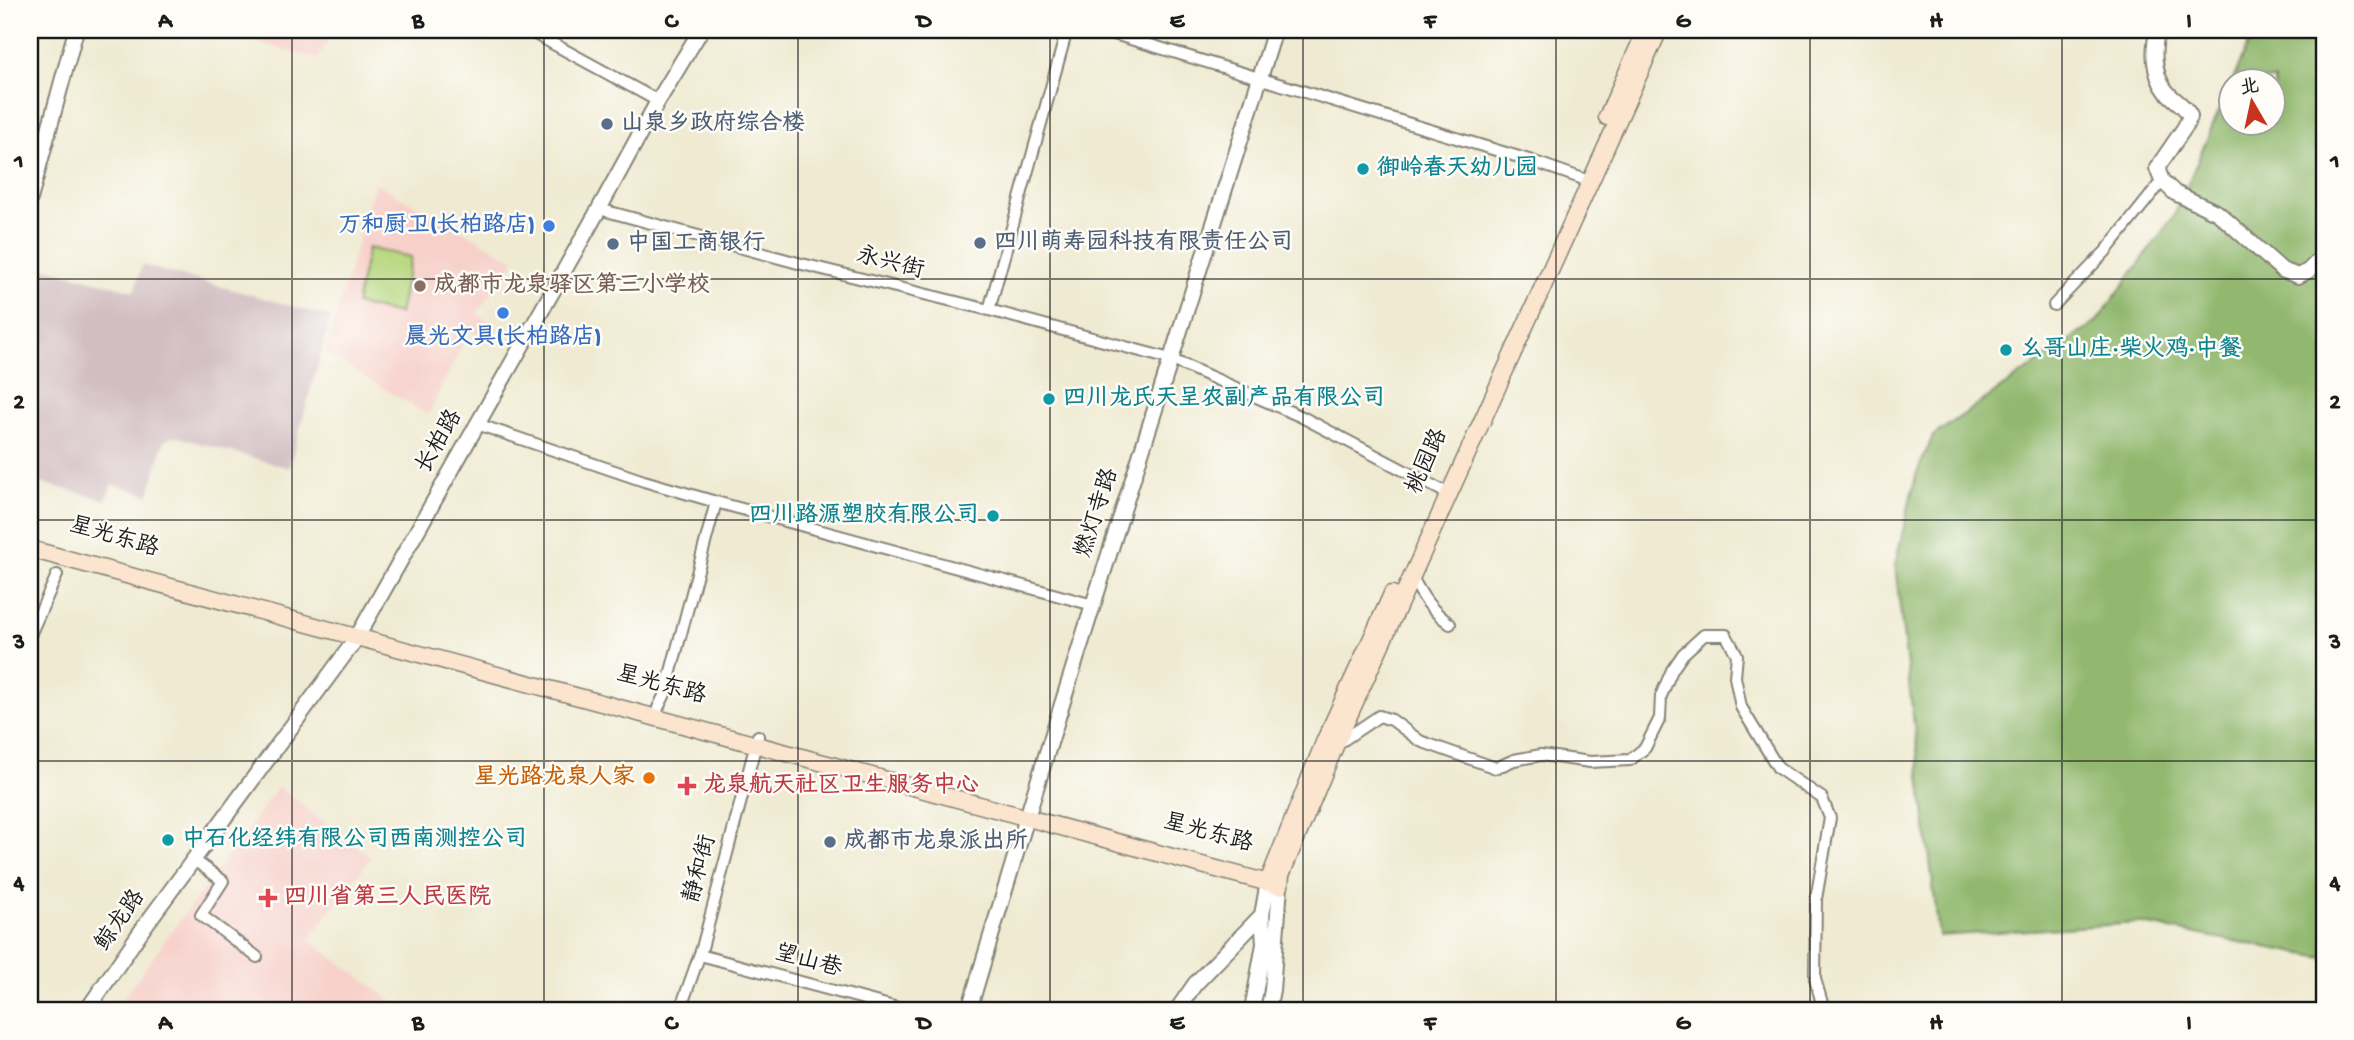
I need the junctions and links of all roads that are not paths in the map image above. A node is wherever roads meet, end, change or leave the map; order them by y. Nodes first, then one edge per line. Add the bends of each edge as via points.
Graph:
1 (76, 30) edge
2 (528, 30) edge
3 (701, 30) edge
4 (1067, 30) edge
5 (1101, 30) edge
6 (1275, 30) edge
7 (1646, 30) edge
8 (1659, 30) edge
9 (2158, 30) edge
10 (1260, 79) junction
11 (658, 102) junction
12 (1584, 179) junction
13 (2162, 181) junction
14 (30, 198) edge
15 (599, 209) junction
16 (2324, 255) edge
17 (2054, 305) dead end
18 (989, 310) junction
19 (1170, 359) junction
20 (477, 424) junction
21 (1446, 491) junction
22 (716, 502) junction
23 (30, 538) edge
24 (30, 549) edge
25 (57, 575) dead end
26 (1412, 577) junction
27 (1093, 605) junction
28 (1450, 624) dead end
29 (358, 634) junction
30 (30, 635) edge
31 (659, 708) junction
32 (757, 741) junction
33 (1336, 744) junction
34 (1028, 812) junction
35 (194, 860) junction
36 (1274, 879) junction
37 (1262, 915) junction
38 (700, 955) junction
39 (257, 957) dead end
40 (87, 1010) edge
41 (680, 1010) edge
42 (905, 1010) edge
43 (969, 1010) edge
44 (1177, 1010) edge
45 (1252, 1010) edge
46 (1268, 1010) edge
47 (1824, 1010) edge

1 - 14 street
2 - 11 street
3 - 11 street, 长柏路
4 - 18 street
5 - 10 street
6 - 10 street, 燃灯寺路
7 - 12 main road, 桃园路
8 - 12 main road
9 - 13 street via 2154,44 2157,70 2166,91 2190,116 2157,168
10 - 12 street
10 - 19 street, 燃灯寺路
11 - 15 street, 长柏路
12 - 21 main road, 桃园路
13 - 16 street via 2175,193 2218,213 2282,270 2298,276
13 - 17 street via 2106,251
15 - 18 street, 永兴街
15 - 20 street, 长柏路
18 - 19 street, 永兴街
19 - 21 street, 永兴街 via 1302,417
19 - 27 street, 燃灯寺路
20 - 22 street
20 - 29 street, 长柏路
21 - 26 main road
21 - 36 main road, 桃园路 via 1325,740
22 - 27 street
22 - 31 street
23 - 29 main road, 星光东路
24 - 29 main road, 星光东路
25 - 30 street
26 - 28 street via 1433,611
26 - 33 main road
27 - 34 street, 燃灯寺路
29 - 31 main road, 星光东路
29 - 32 main road, 星光东路
29 - 35 street, 长柏路
31 - 32 main road, 星光东路
32 - 34 main road, 星光东路
32 - 38 street, 静和街
33 - 36 main road
33 - 47 street via 1379,716 1420,741 1496,768 1541,755 1590,762 1630,760 1645,748 1660,718 1661,696 1683,654 1704,635 1726,635 1737,655 1735,677 1741,707 1778,768 1822,799 1830,818 1816,899 1815,979
34 - 36 main road, 星光东路
34 - 43 street, 燃灯寺路
35 - 39 street via 223,881 201,915
35 - 40 street, 鲸龙路
36 - 37 street, 桃园路
36 - 46 street
37 - 44 street via 1195,984
37 - 45 street, 桃园路 via 1264,944
38 - 41 street, 静和街
38 - 42 street, 望山巷

